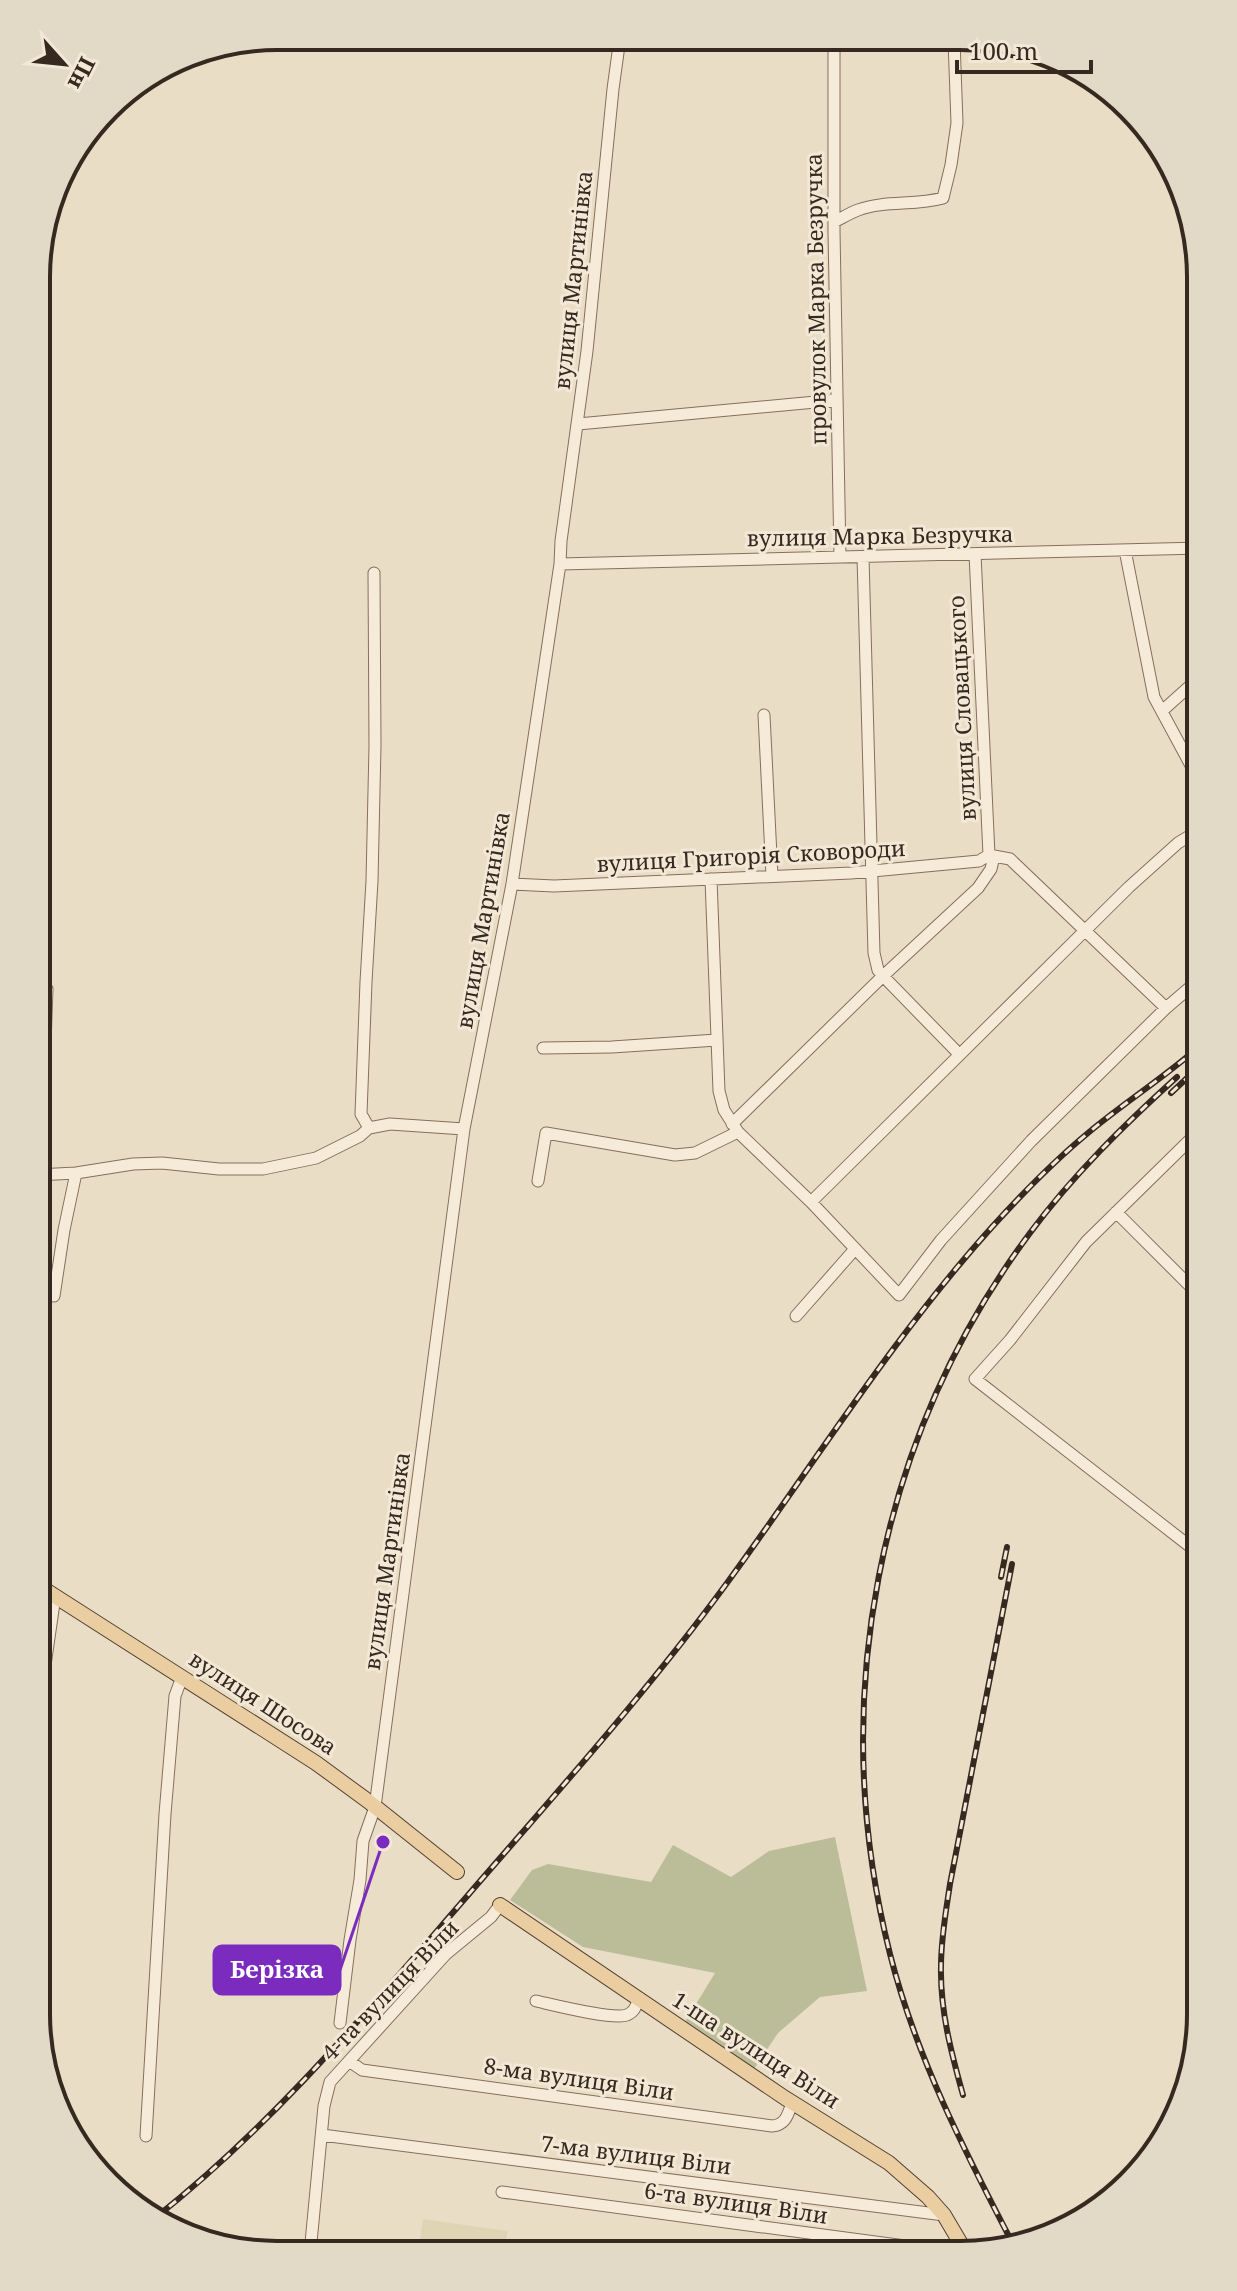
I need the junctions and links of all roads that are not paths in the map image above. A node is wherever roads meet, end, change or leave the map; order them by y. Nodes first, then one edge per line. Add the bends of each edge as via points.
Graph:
1 (618, 50) edge
2 (834, 50) edge
3 (954, 50) edge
4 (834, 222) junction
5 (837, 400) junction
6 (578, 424) junction
7 (1187, 548) edge
8 (1125, 550) junction
9 (975, 554) junction
10 (840, 557) junction
11 (863, 557) junction
12 (560, 564) junction
13 (374, 573) dead end
14 (1187, 689) edge
15 (1162, 711) junction
16 (764, 715) dead end
17 (1187, 758) edge
18 (1187, 838) edge
19 (991, 855) junction
20 (873, 871) junction
21 (772, 876) junction
22 (711, 879) junction
23 (512, 884) junction
24 (1085, 929) junction
25 (883, 976) junction
26 (1187, 990) edge
27 (1166, 1008) junction
28 (717, 1040) junction
29 (543, 1048) dead end
30 (959, 1054) junction
31 (369, 1128) junction
32 (735, 1128) junction
33 (464, 1129) junction
34 (1187, 1143) edge
35 (76, 1173) junction
36 (50, 1174) edge
37 (538, 1181) dead end
38 (811, 1202) junction
39 (1116, 1212) junction
40 (855, 1249) junction
41 (1187, 1283) edge
42 (54, 1296) dead end
43 (796, 1316) dead end
44 (1187, 1544) edge
45 (50, 1593) edge
46 (55, 1596) junction
47 (50, 1631) edge
48 (182, 1677) junction
49 (375, 1807) junction
50 (457, 1872) dead end
51 (500, 1905) joint
52 (638, 2000) junction
53 (536, 2001) dead end
54 (340, 2023) dead end
55 (349, 2061) junction
56 (792, 2103) junction
57 (322, 2135) junction
58 (146, 2136) dead end
59 (502, 2192) dead end
60 (944, 2215) junction
61 (311, 2241) edge
62 (869, 2241) edge
63 (959, 2241) edge

1 - 6 street, вулиця Мартинівка
2 - 4 street, провулок Марка Безручка
3 - 4 street via 957,123 943,198 859,210
4 - 5 street, провулок Марка Безручка
5 - 6 street
5 - 10 street, провулок Марка Безручка
6 - 12 street, вулиця Мартинівка
7 - 8 street, вулиця Марка Безручка
8 - 9 street, вулиця Марка Безручка
8 - 15 street via 1154,697
9 - 11 street, вулиця Марка Безручка
9 - 19 street, вулиця Словацького
10 - 11 street, вулиця Марка Безручка
10 - 12 street, вулиця Марка Безручка
11 - 20 street
12 - 23 street, вулиця Мартинівка
13 - 31 street via 372,881 361,1114
14 - 15 street
15 - 17 street
16 - 21 street
18 - 24 street
19 - 20 street, вулиця Григорія Сковороди via 979,861
19 - 24 street via 1010,859
19 - 25 street via 991,869 978,888
20 - 21 street, вулиця Григорія Сковороди
20 - 25 street via 874,953
21 - 22 street, вулиця Григорія Сковороди
22 - 23 street, вулиця Григорія Сковороди
22 - 28 street
23 - 33 street, вулиця Мартинівка
24 - 27 street
24 - 30 street
25 - 30 street
25 - 32 street
26 - 27 street
27 - 40 street via 1031,1141 899,1295
28 - 29 street
28 - 32 street via 719,1091
30 - 38 street
31 - 33 street via 390,1124
31 - 35 street via 316,1158 263,1169 162,1163
32 - 37 street via 695,1153 675,1155 546,1133
32 - 38 street
33 - 49 street, вулиця Мартинівка
34 - 39 street
35 - 36 street
35 - 42 street
38 - 40 street
39 - 41 street
39 - 44 street via 975,1379
40 - 43 street
45 - 46 main road, вулиця Шосова
46 - 47 street
46 - 48 main road, вулиця Шосова
48 - 49 main road, вулиця Шосова
48 - 58 street via 175,1696 165,1814
49 - 50 main road, вулиця Шосова
49 - 54 street, вулиця Мартинівка via 363,1841
51 - 52 main road, 1-ша вулиця Віли
51 - 55 street, 4-та вулиця Віли via 446,1954
52 - 53 street via 635,2010 617,2016
52 - 56 main road, 1-ша вулиця Віли
55 - 56 street, 8-ма вулиця Віли via 362,2070 772,2126 782,2124
55 - 57 street, 4-та вулиця Віли via 330,2082
56 - 60 main road, 1-ша вулиця Віли via 889,2163
57 - 60 street, 7-ма вулиця Віли
57 - 61 street, 4-та вулиця Віли
59 - 62 street, 6-та вулиця Віли
60 - 63 main road, 1-ша вулиця Віли

